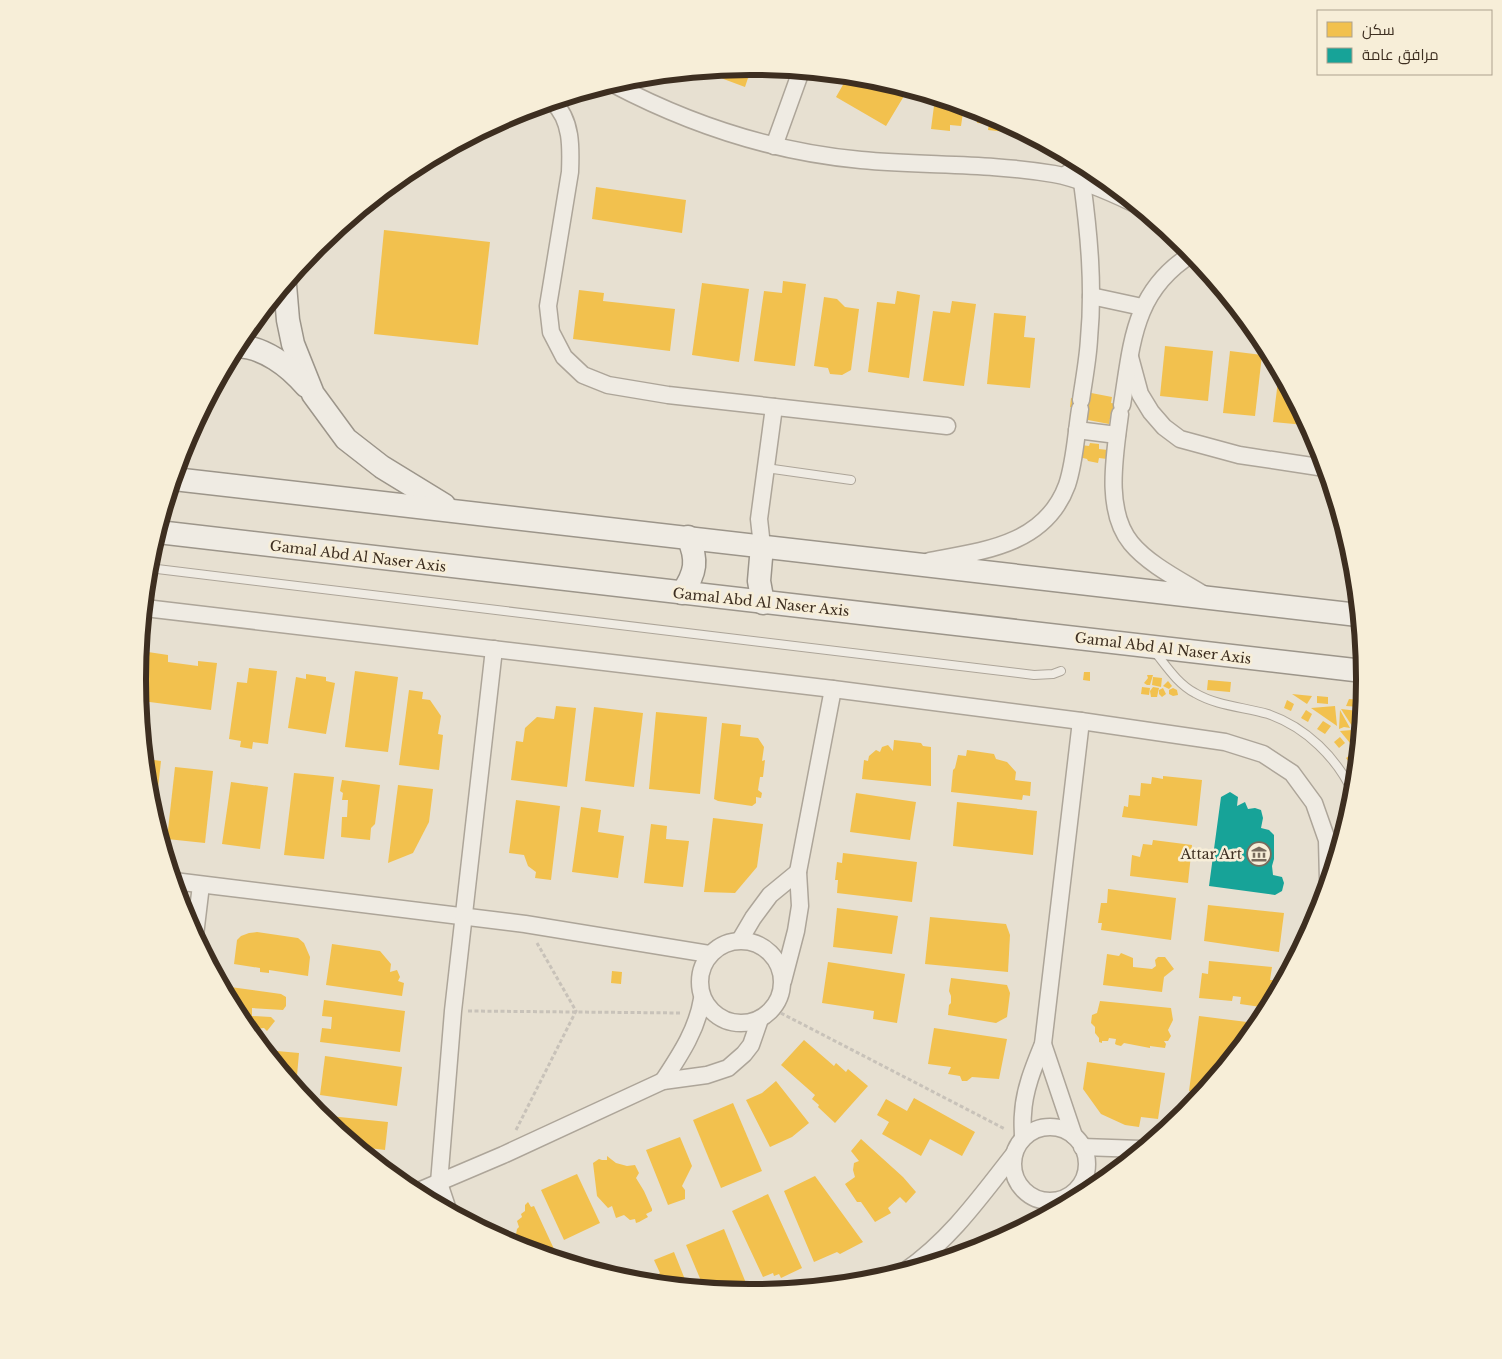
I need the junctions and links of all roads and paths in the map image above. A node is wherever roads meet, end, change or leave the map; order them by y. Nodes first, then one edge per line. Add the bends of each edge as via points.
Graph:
1 (798, 77) edge
2 (623, 89) edge
3 (558, 107) edge
4 (774, 146) junction
5 (1087, 177) edge
6 (1089, 178) edge
7 (1185, 260) edge
8 (286, 294) edge
9 (1091, 296) junction
10 (1142, 307) junction
11 (246, 347) edge
12 (1130, 357) junction
13 (313, 394) junction
14 (774, 407) junction
15 (946, 426) dead end
16 (1077, 430) junction
17 (1117, 435) junction
18 (1316, 467) edge
19 (766, 468) junction
20 (181, 480) edge
21 (851, 480) dead end
22 (452, 510) junction
23 (165, 533) edge
24 (688, 537) junction
25 (762, 546) junction
26 (915, 563) junction
27 (157, 569) edge
28 (682, 593) junction
29 (1212, 599) junction
30 (763, 603) junction
31 (151, 609) edge
32 (1351, 614) edge
33 (1151, 646) junction
34 (494, 649) junction
35 (1356, 670) edge
36 (1062, 671) dead end
37 (833, 690) junction
38 (1081, 721) junction
39 (1347, 781) edge
40 (1327, 860) edge
41 (798, 872) junction
42 (182, 882) edge
43 (201, 885) junction
44 (464, 916) junction
45 (197, 921) edge
46 (526, 924) junction
47 (740, 940) junction
48 (710, 954) junction
49 (783, 981) junction
50 (701, 1006) junction
51 (773, 1008) junction
52 (576, 1011) junction
53 (453, 1012) junction
54 (760, 1019) junction
55 (1043, 1044) junction
56 (662, 1081) junction
57 (1023, 1138) junction
58 (1078, 1141) junction
59 (1133, 1148) edge
60 (1014, 1154) junction
61 (503, 1155) junction
62 (439, 1183) junction
63 (1078, 1187) edge
64 (425, 1188) edge
65 (445, 1200) edge
66 (1055, 1201) edge
67 (921, 1259) edge

1 - 4 street
2 - 4 street via 688,119
3 - 14 street via 568,130 570,172 548,306 551,332 564,357 583,375 608,385
4 - 5 street via 813,155 863,160 961,164
6 - 9 street
7 - 10 street via 1158,283
8 - 13 main road via 293,344
9 - 10 street
9 - 16 street
10 - 12 street
11 - 13 main road via 270,355 294,372
12 - 17 street
12 - 18 street via 1140,394 1150,412 1180,439 1239,455
13 - 22 main road via 346,439 382,468
14 - 15 street
14 - 19 street
16 - 17 street
16 - 26 street via 1066,486 1056,506 1039,525 1022,537 988,550
17 - 29 street via 1114,504 1124,532 1132,544 1162,569
19 - 21 lane
19 - 25 street via 759,519
20 - 22 main road
22 - 24 main road
23 - 28 main road, Gamal Abd Al Naser Axis
24 - 25 main road
24 - 28 main road via 694,551 695,566 691,581
25 - 26 main road
25 - 30 main road via 758,581
26 - 29 main road
27 - 36 lane via 1028,674
28 - 30 main road, Gamal Abd Al Naser Axis
29 - 32 main road
30 - 33 main road, Gamal Abd Al Naser Axis
31 - 34 street
33 - 35 main road, Gamal Abd Al Naser Axis
33 - 39 lane via 1175,676 1193,692 1216,702 1269,715 1303,733 1332,759
34 - 37 street
34 - 44 street
37 - 38 street
37 - 41 street
38 - 40 street via 1225,742 1263,754 1292,773 1314,803 1327,840
38 - 55 street
41 - 47 street via 770,895
41 - 49 street via 800,906
42 - 43 street
43 - 44 street
43 - 45 street
44 - 46 street
44 - 53 street
46 - 48 street
46 - 52 path
47 - 48 street via 723,944
47 - 49 street via 756,943 770,951 779,965
48 - 50 street via 701,968
49 - 51 street
50 - 52 path
50 - 54 street via 727,1021 744,1024
50 - 56 street via 689,1038
51 - 54 street
51 - 57 path
52 - 53 path
52 - 61 path
53 - 62 street
54 - 56 street via 751,1045 728,1068 708,1075
55 - 57 street via 1033,1068 1022,1114
55 - 58 street
56 - 61 street
57 - 58 street via 1034,1130 1048,1128 1062,1129
57 - 60 street
58 - 59 street
58 - 63 street via 1087,1161
60 - 66 street via 1015,1175 1026,1193 1039,1200
60 - 67 street via 972,1210
61 - 62 street
62 - 64 street
62 - 65 street

